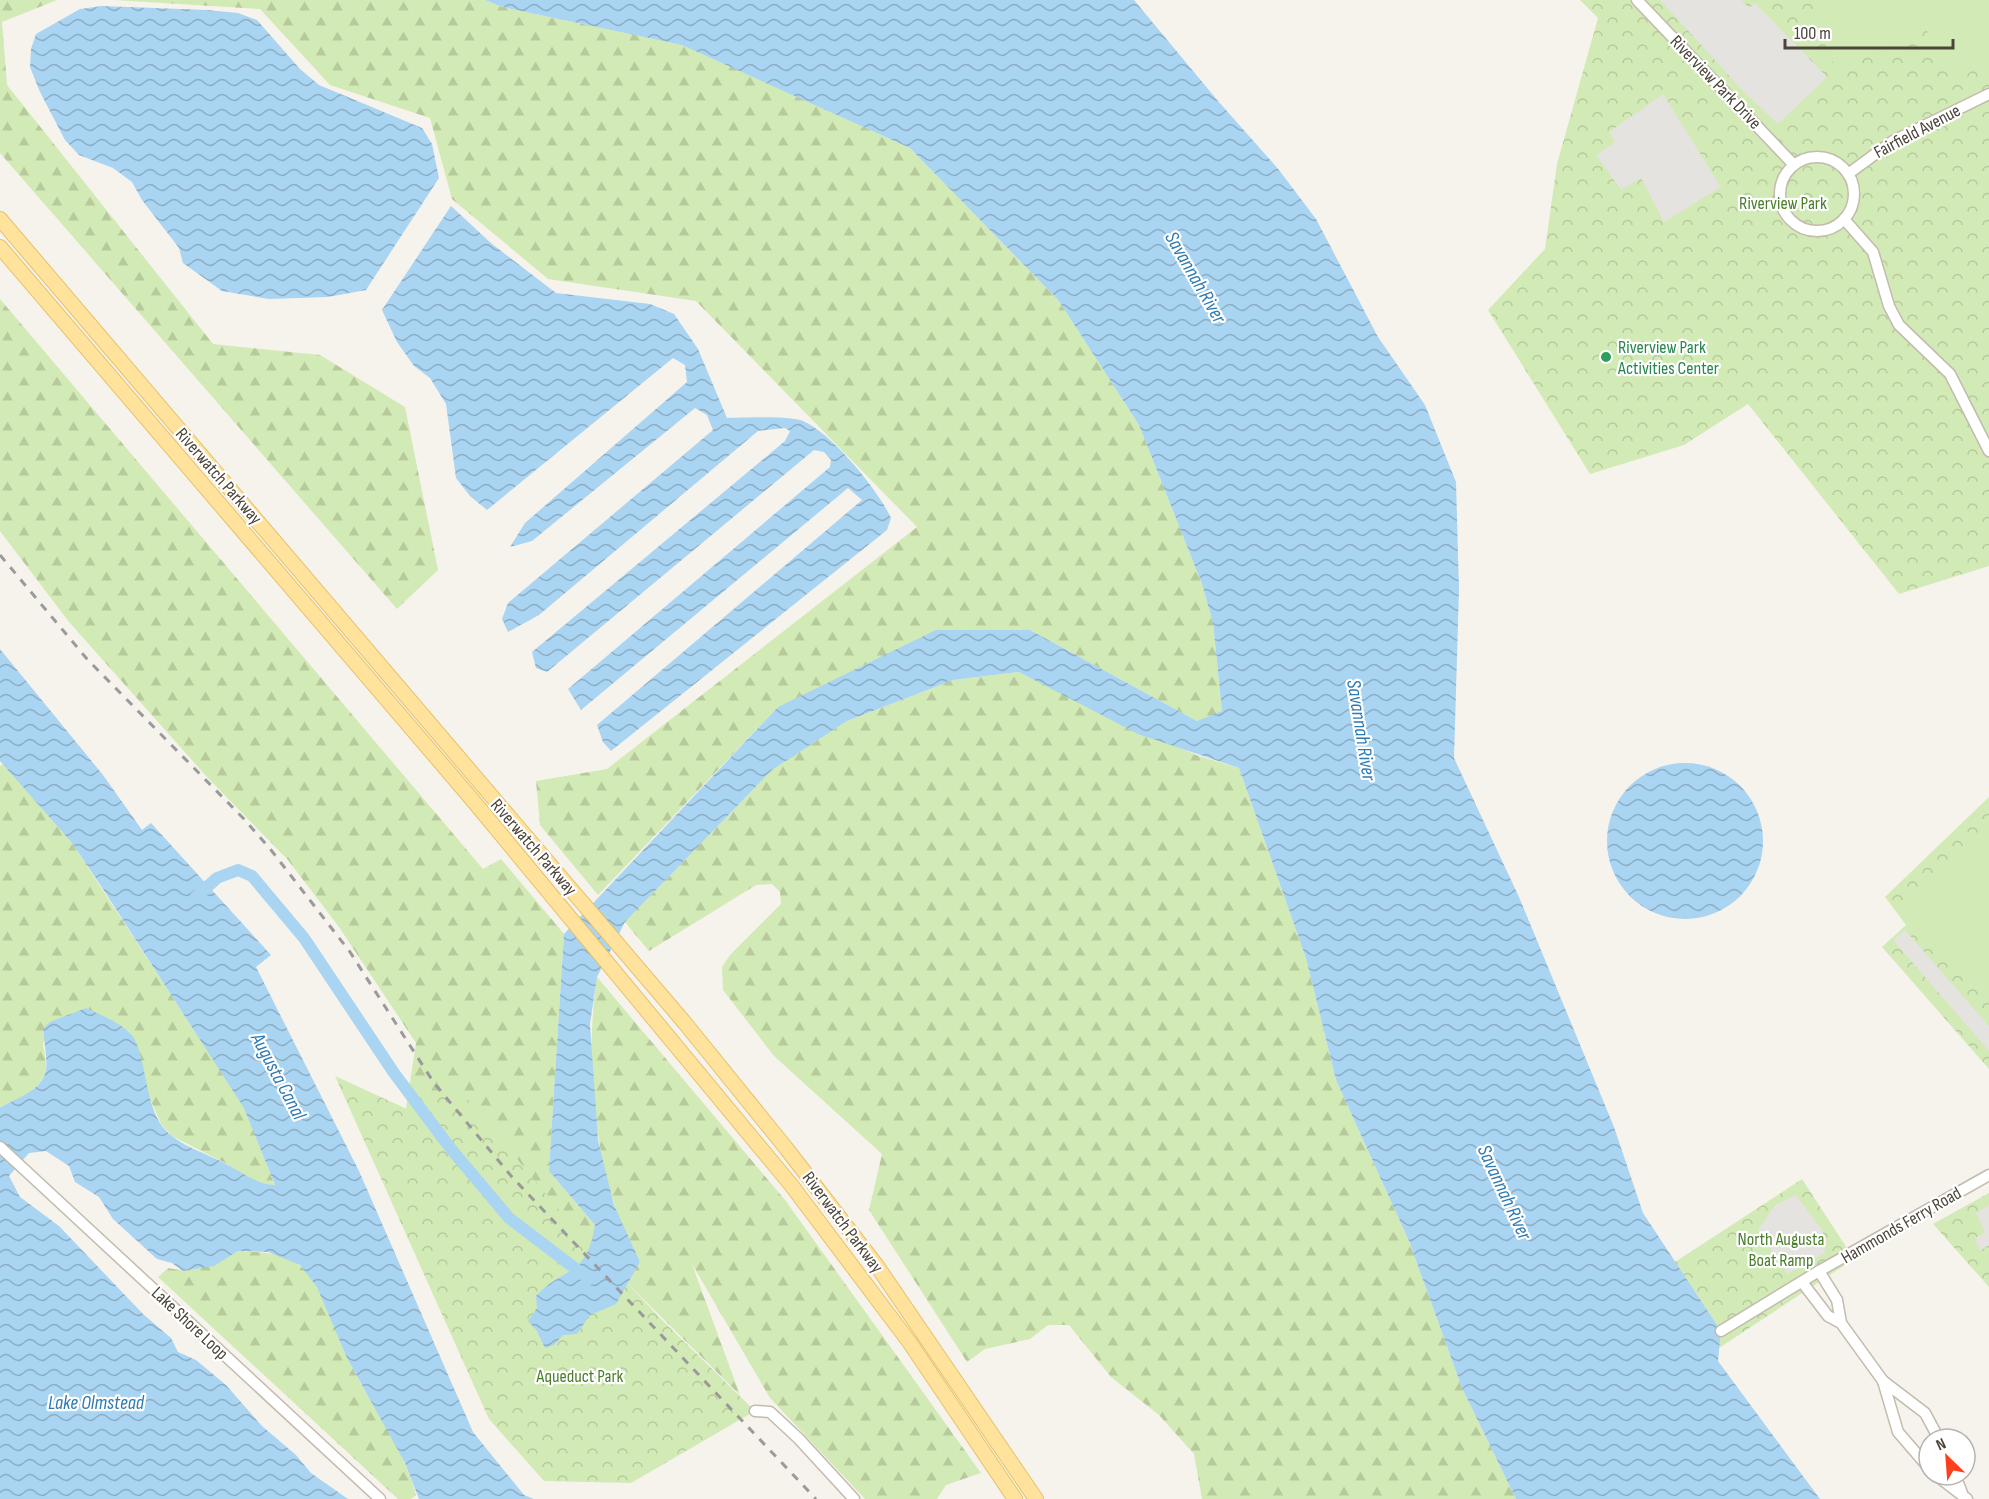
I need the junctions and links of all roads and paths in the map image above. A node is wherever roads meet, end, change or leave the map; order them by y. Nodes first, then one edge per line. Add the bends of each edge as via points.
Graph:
1 (1637, 0) edge
2 (1989, 94) edge
3 (1794, 165) junction
4 (1848, 174) junction
5 (0, 219) edge
6 (1844, 219) junction
7 (0, 247) edge
8 (1989, 451) edge
9 (0, 1147) edge
10 (1989, 1175) edge
11 (1819, 1271) junction
12 (1802, 1282) junction
13 (1841, 1323) junction
14 (1721, 1332) dead end
15 (1883, 1381) junction
16 (755, 1411) dead end
17 (1933, 1427) edge
18 (1917, 1454) edge
19 (380, 1499) edge
20 (854, 1499) edge
21 (1015, 1499) edge
22 (1036, 1499) edge

1 - 3 street, Riverview Park Drive
2 - 4 street, Fairfield Avenue via 1893,141
3 - 4 street via 1817,157 1834,162
3 - 6 street via 1780,191 1789,219 1805,228 1822,230
4 - 6 street via 1854,197
5 - 22 main road, Riverwatch Parkway via 684,1022 786,1148 877,1266
6 - 8 street via 1873,252 1889,306 1899,325 1950,374
7 - 21 main road, Riverwatch Parkway via 792,1186 897,1324
9 - 19 street, Lake Shore Loop
10 - 11 street, Hammonds Ferry Road
11 - 12 street, Hammonds Ferry Road
11 - 13 street via 1837,1300
12 - 13 street via 1828,1316
12 - 14 street, Hammonds Ferry Road
13 - 15 street
15 - 17 street via 1925,1413
15 - 18 street via 1898,1432
16 - 20 street via 770,1412

